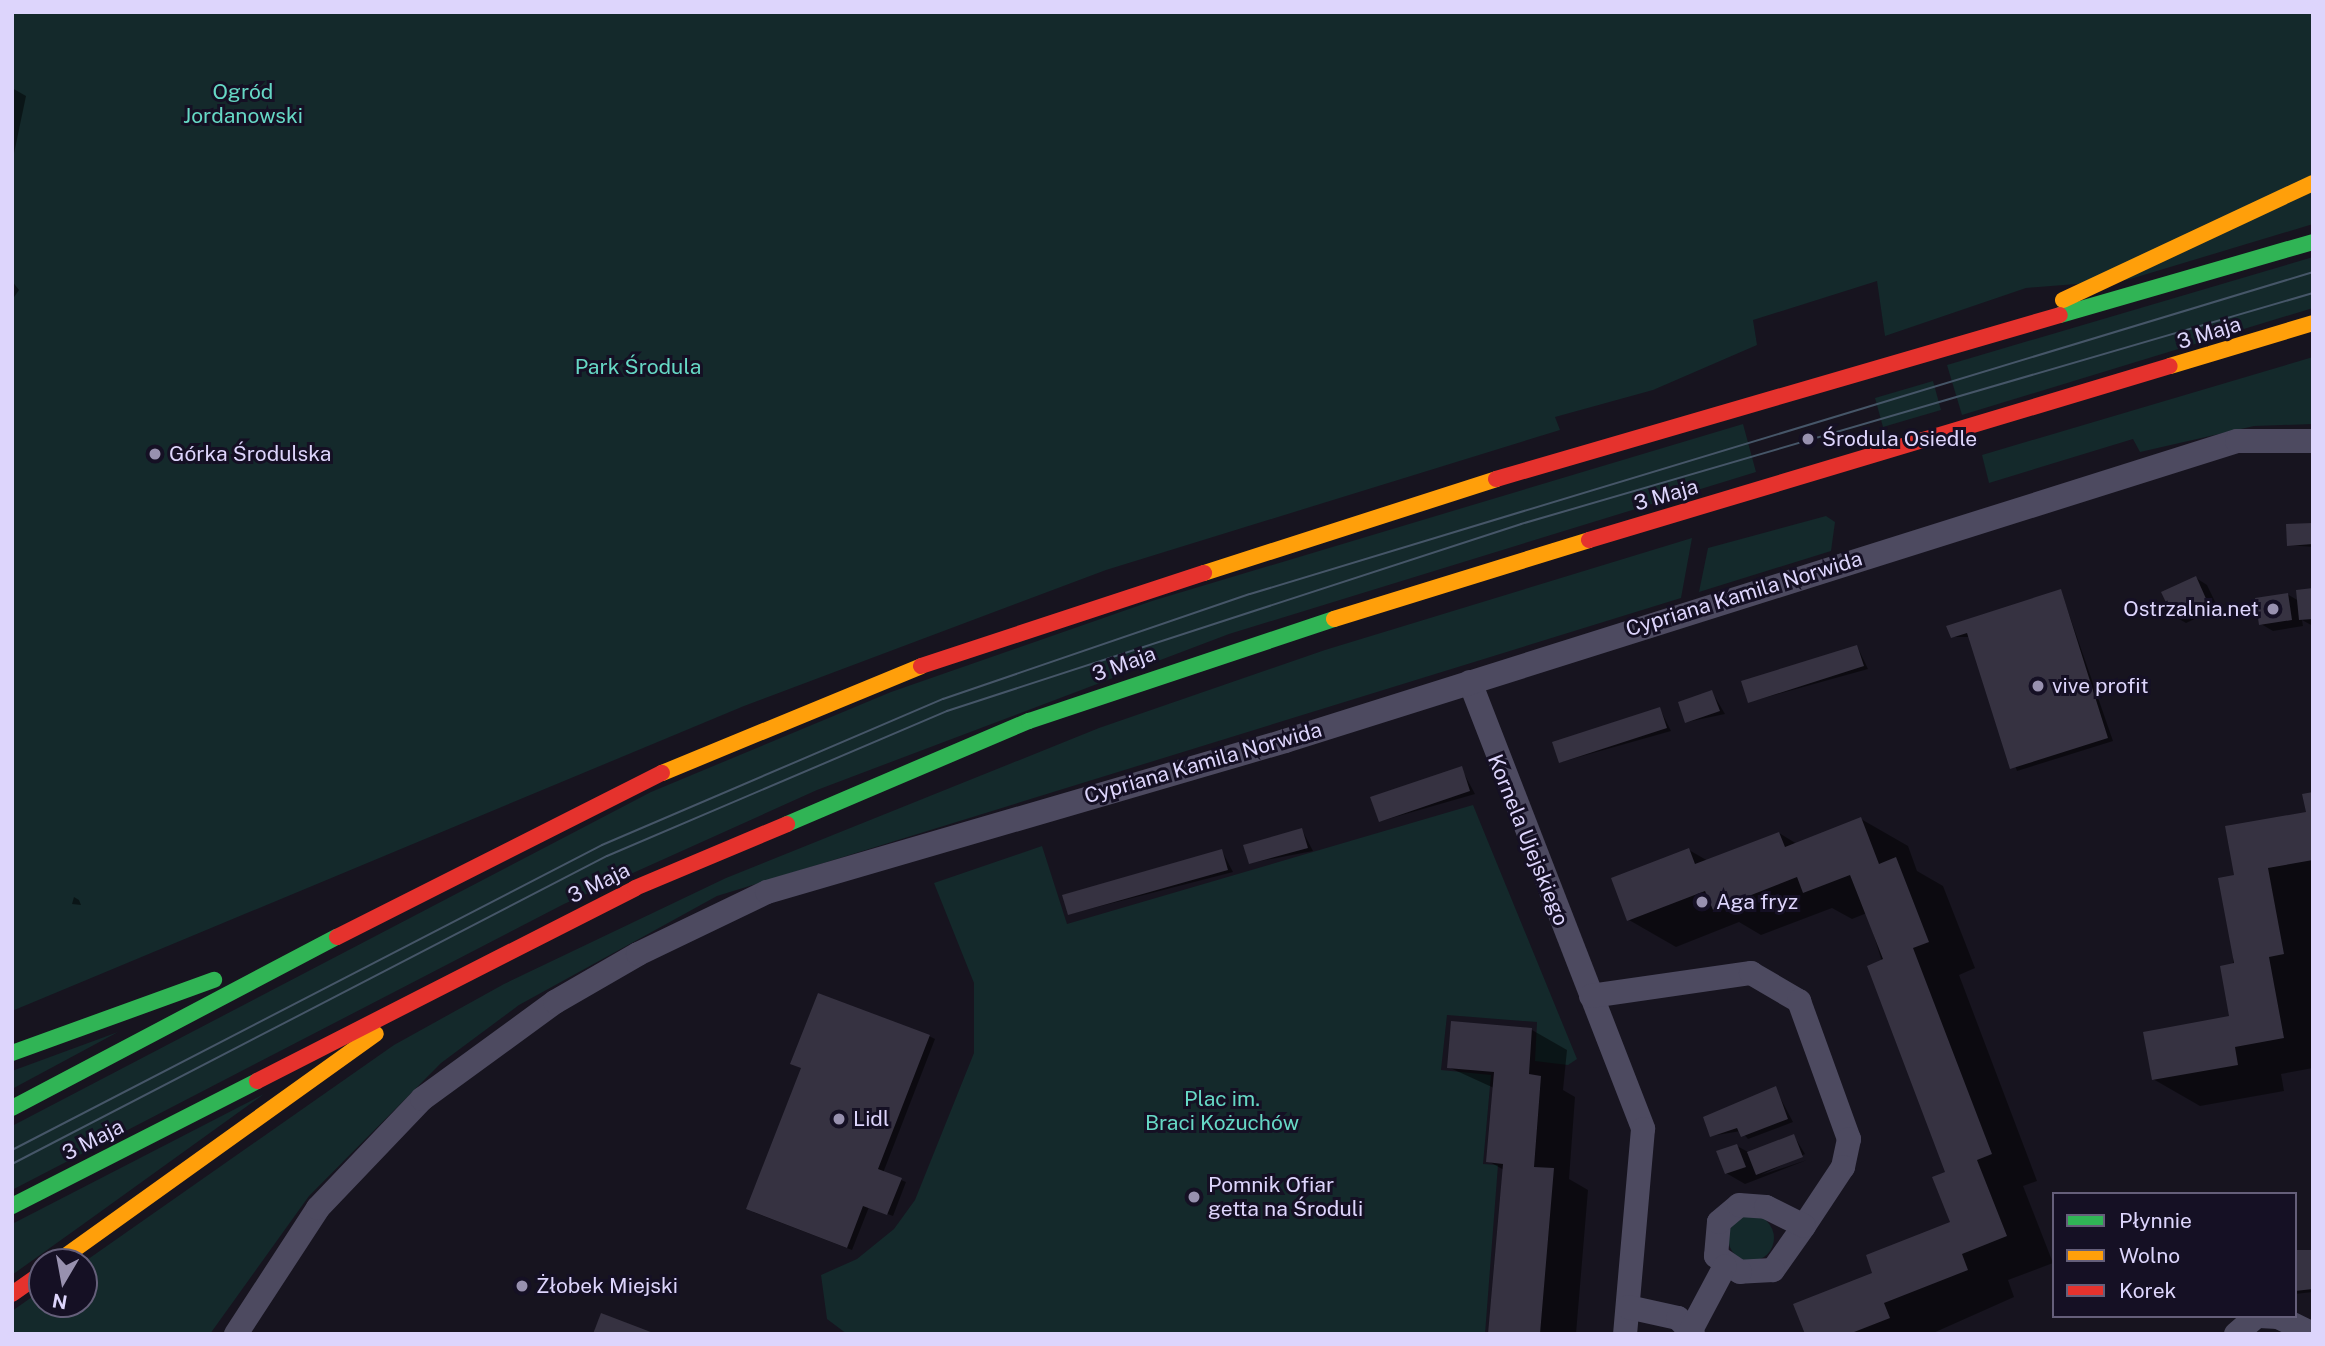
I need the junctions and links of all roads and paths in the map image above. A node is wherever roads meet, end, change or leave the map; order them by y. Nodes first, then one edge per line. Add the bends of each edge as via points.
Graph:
1 (2313, 183) edge
2 (2313, 242) edge
3 (2313, 323) edge
4 (2007, 331) junction
5 (2313, 441) edge
6 (1470, 682) junction
7 (317, 944) junction
8 (430, 990) junction
9 (1591, 996) junction
10 (12, 1053) edge
11 (12, 1108) edge
12 (12, 1206) edge
13 (1804, 1226) junction
14 (77, 1248) edge
15 (1725, 1266) junction
16 (28, 1283) edge
17 (12, 1294) edge
18 (1628, 1307) junction
19 (2256, 1318) edge
20 (2264, 1318) edge
21 (1692, 1332) edge
22 (236, 1334) edge
23 (1625, 1334) edge
24 (2236, 1334) edge
25 (2312, 1334) edge

1 - 4 main road via 2105,276
2 - 4 main road
3 - 8 main road, 3 Maja via 1175,668 763,829
4 - 7 main road via 1229,561 884,678 596,801
5 - 6 street, Cypriana Kamila Norwida via 2237,441
6 - 9 street, Kornela Ujejskiego
6 - 22 street, Cypriana Kamila Norwida via 804,878 638,954 486,1048 422,1099 318,1208
7 - 10 main road
7 - 11 main road
8 - 12 main road, 3 Maja
8 - 14 main road via 327,1073
9 - 13 street via 1751,973 1799,1001 1849,1139 1843,1167
9 - 18 street, Kornela Ujejskiego via 1643,1129
13 - 15 street via 1773,1270 1750,1273
13 - 15 street via 1766,1207 1739,1205 1727,1210 1715,1233 1716,1256
15 - 21 street
16 - 17 main road
18 - 21 street via 1656,1309
18 - 23 street, Kornela Ujejskiego
19 - 24 street
20 - 25 street

